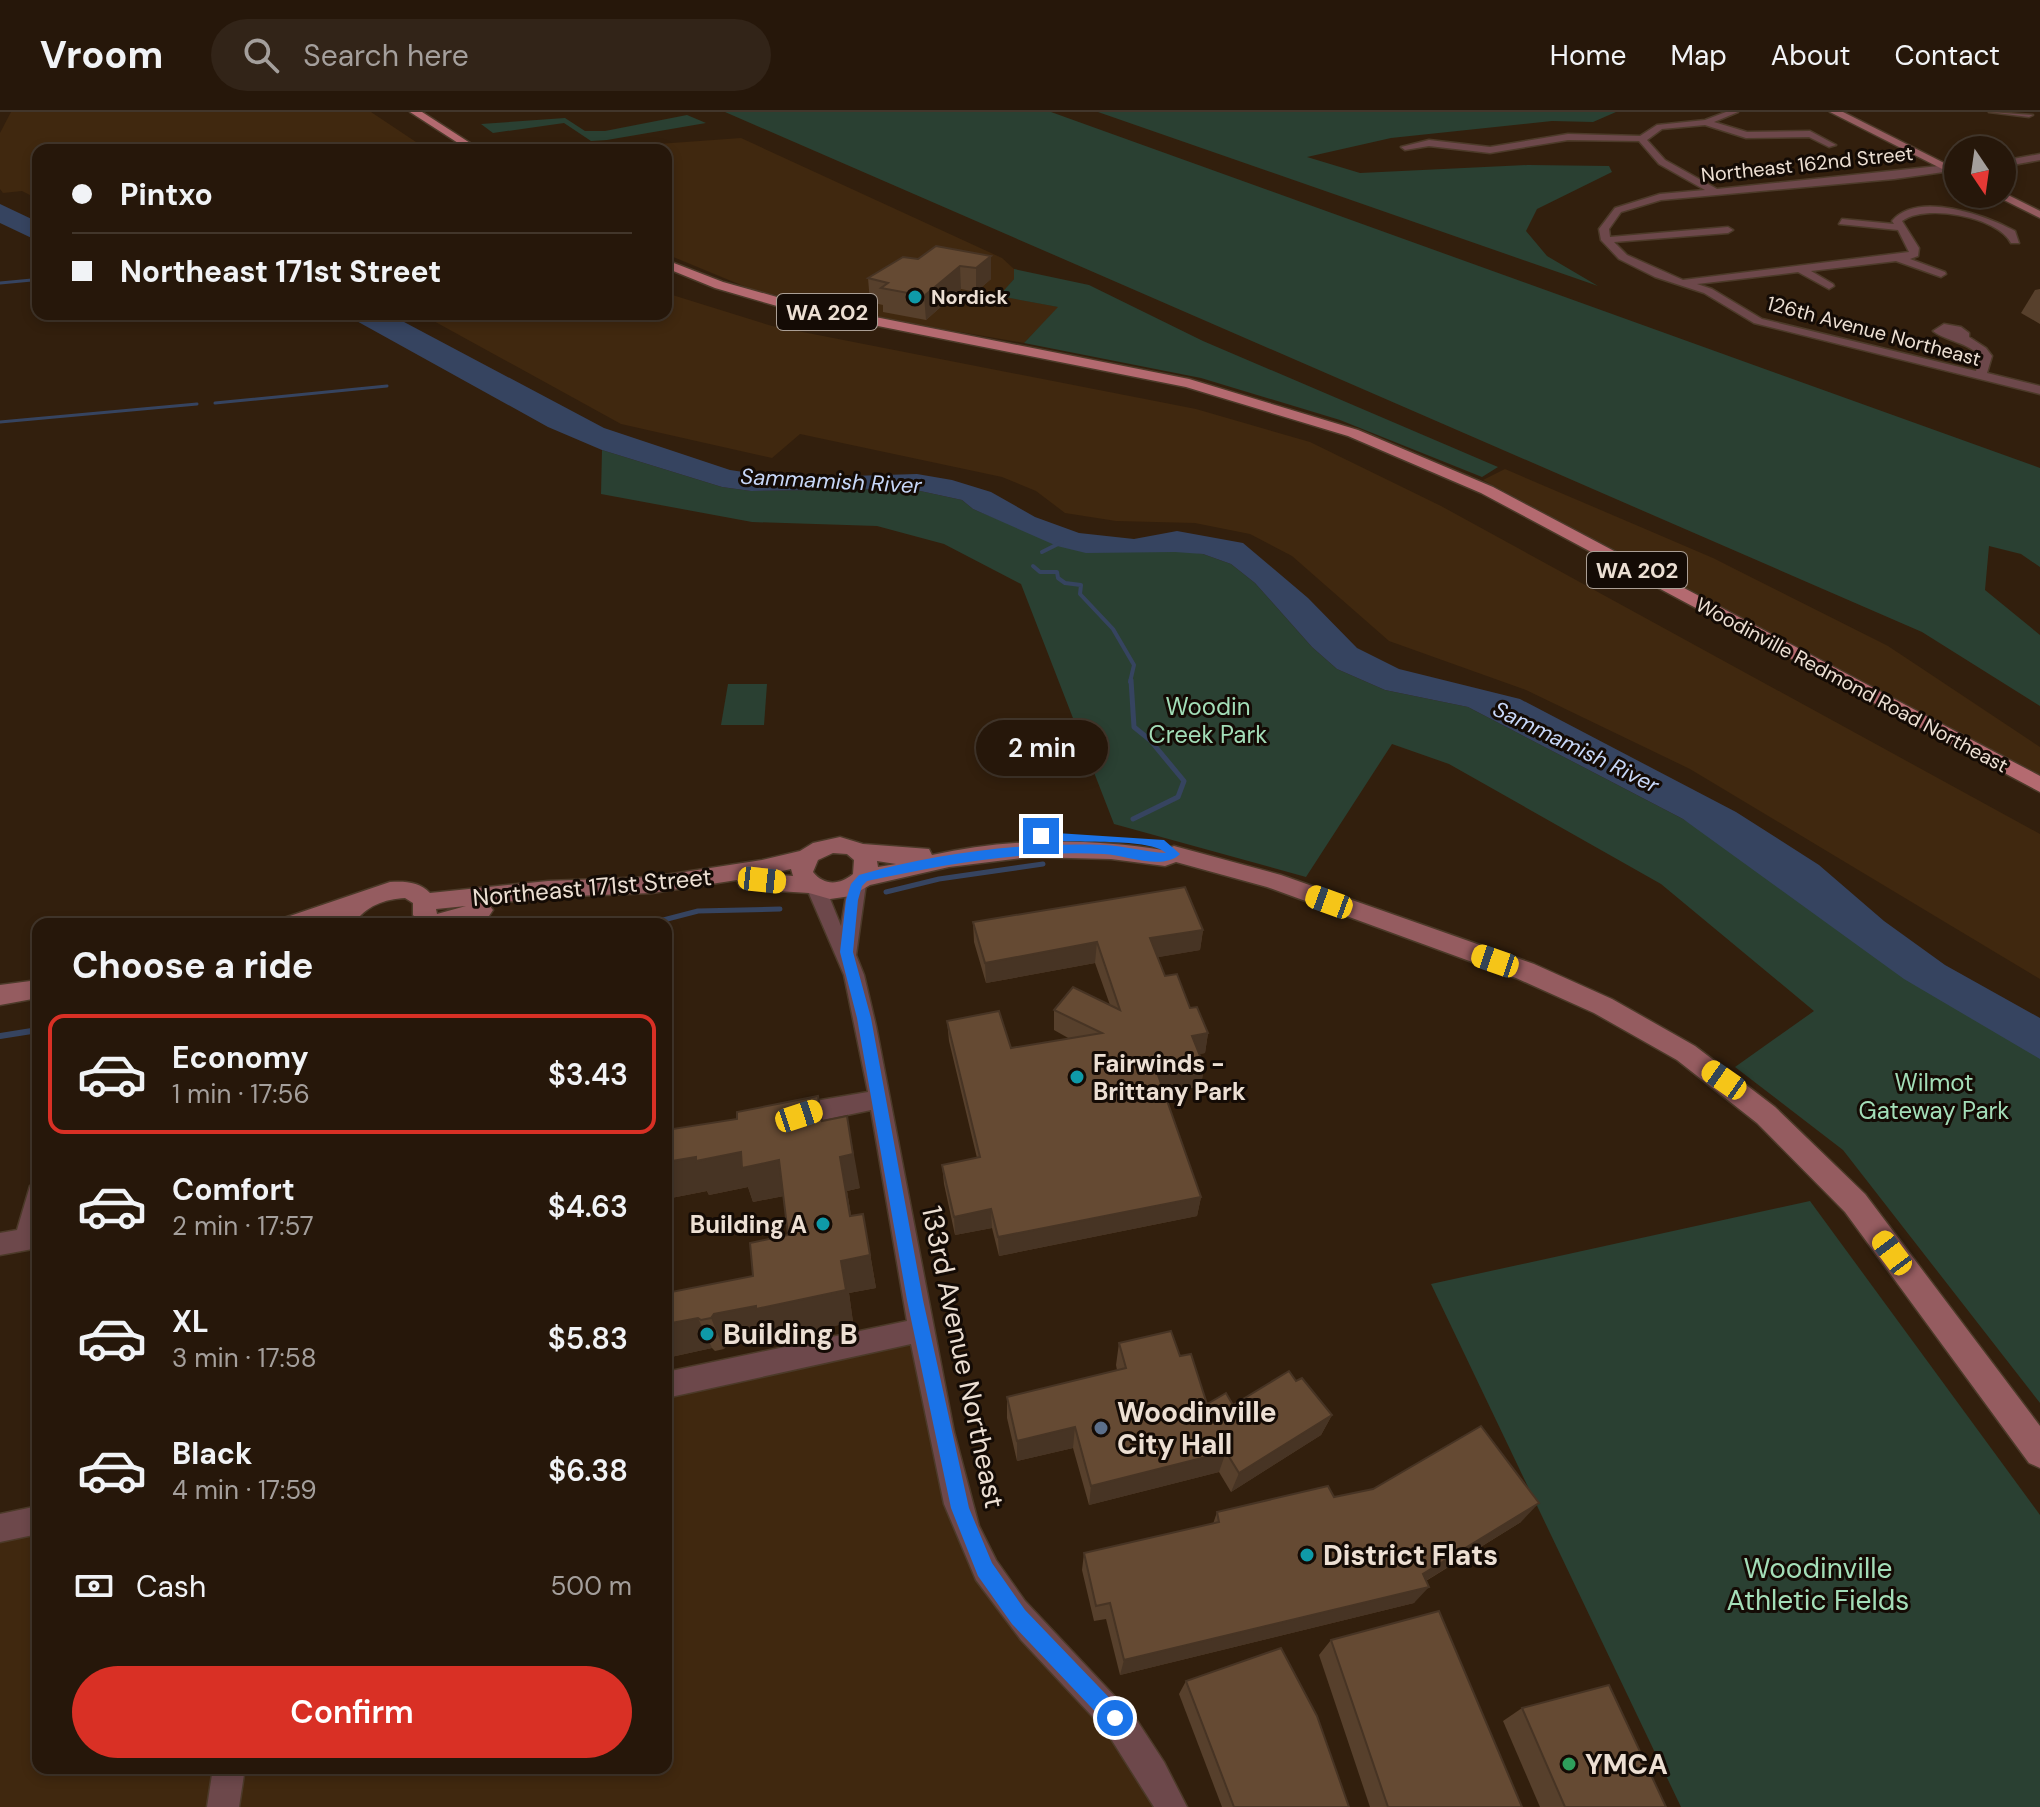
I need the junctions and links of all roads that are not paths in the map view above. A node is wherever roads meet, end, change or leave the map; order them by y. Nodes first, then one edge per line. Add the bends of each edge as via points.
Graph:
1 (415, 112) edge
2 (1734, 112) edge
3 (1835, 112) edge
4 (1993, 112) edge
5 (2017, 112) edge
6 (2029, 115) junction
7 (2040, 117) edge
8 (1706, 122) junction
9 (1642, 139) junction
10 (466, 144) edge
11 (1832, 145) dead end
12 (1405, 147) dead end
13 (2040, 157) edge
14 (2016, 160) edge
15 (1944, 164) edge
16 (1875, 168) dead end
17 (1944, 169) edge
18 (1785, 175) dead end
19 (1894, 176) junction
20 (1802, 184) junction
21 (1715, 192) junction
22 (2016, 203) edge
23 (2040, 215) edge
24 (1842, 222) dead end
25 (1899, 227) junction
26 (1728, 230) dead end
27 (1606, 240) junction
28 (2015, 241) dead end
29 (1898, 258) junction
30 (672, 266) edge
31 (1799, 268) junction
32 (1941, 274) dead end
33 (1686, 282) junction
34 (1829, 286) dead end
35 (1960, 337) dead end
36 (1980, 377) junction
37 (2040, 390) edge
38 (2040, 785) edge
39 (860, 851) junction
40 (1174, 854) junction
41 (806, 858) junction
42 (860, 881) junction
43 (813, 887) junction
44 (356, 903) junction
45 (426, 917) edge
46 (310, 918) edge
47 (345, 918) edge
48 (847, 952) junction
49 (32, 976) edge
50 (0, 981) edge
51 (32, 990) edge
52 (0, 995) edge
53 (879, 1099) junction
54 (768, 1126) edge
55 (32, 1238) edge
56 (0, 1244) edge
57 (921, 1330) junction
58 (672, 1384) edge
59 (2040, 1452) edge
60 (32, 1521) edge
61 (0, 1528) edge
62 (228, 1774) edge
63 (223, 1807) edge
64 (1171, 1807) edge

1 - 10 main road
2 - 8 street
3 - 15 main road
4 - 6 street
5 - 6 street
6 - 7 street
8 - 9 street via 1660,127
8 - 11 street via 1746,135 1810,134
9 - 12 street via 1568,137 1490,150 1429,143
9 - 21 street via 1659,159
13 - 14 street
16 - 19 street
17 - 19 street, Northeast 162nd Street
18 - 20 street
19 - 20 street, Northeast 162nd Street
20 - 21 street, Northeast 162nd Street
21 - 27 street, Northeast 162nd Street via 1660,197 1618,210 1604,229
22 - 23 main road
24 - 25 street
25 - 28 street via 1899,217 1905,214 1946,210 1981,217 2012,233
25 - 29 street via 1915,252
26 - 27 street
27 - 33 street, 126th Avenue Northeast via 1642,268
29 - 31 street
29 - 32 street
30 - 38 main road, Woodinville Redmond Road Northeast / WA 202 via 782,303 1189,383 1353,433 1487,490
31 - 33 street
31 - 34 street
33 - 36 street, 126th Avenue Northeast via 1758,321
35 - 36 street via 1986,356
36 - 37 street, 126th Avenue Northeast
39 - 40 main road via 905,857 995,840 1065,835 1164,844
39 - 41 main road via 832,845
39 - 42 main road via 868,863
40 - 42 main road via 1165,858 1093,849 1028,850 962,857
40 - 59 main road via 1273,881 1525,971 1603,1006 1686,1053 1766,1115 1855,1203
41 - 43 main road via 802,872
41 - 45 main road, Northeast 171st Street via 641,886 548,889
42 - 43 main road via 838,891
42 - 48 street, 133rd Avenue Northeast
43 - 45 main road, Northeast 171st Street via 762,880
43 - 48 street, 133rd Avenue Northeast
44 - 45 main road via 383,891 410,891
44 - 46 main road
44 - 47 main road
48 - 53 street, 133rd Avenue Northeast
49 - 50 main road
51 - 52 main road
53 - 54 street
53 - 57 street, 133rd Avenue Northeast
55 - 56 street
57 - 58 street
57 - 64 street, 133rd Avenue Northeast via 960,1508 985,1570 1018,1617 1115,1718
60 - 61 street
62 - 63 street

